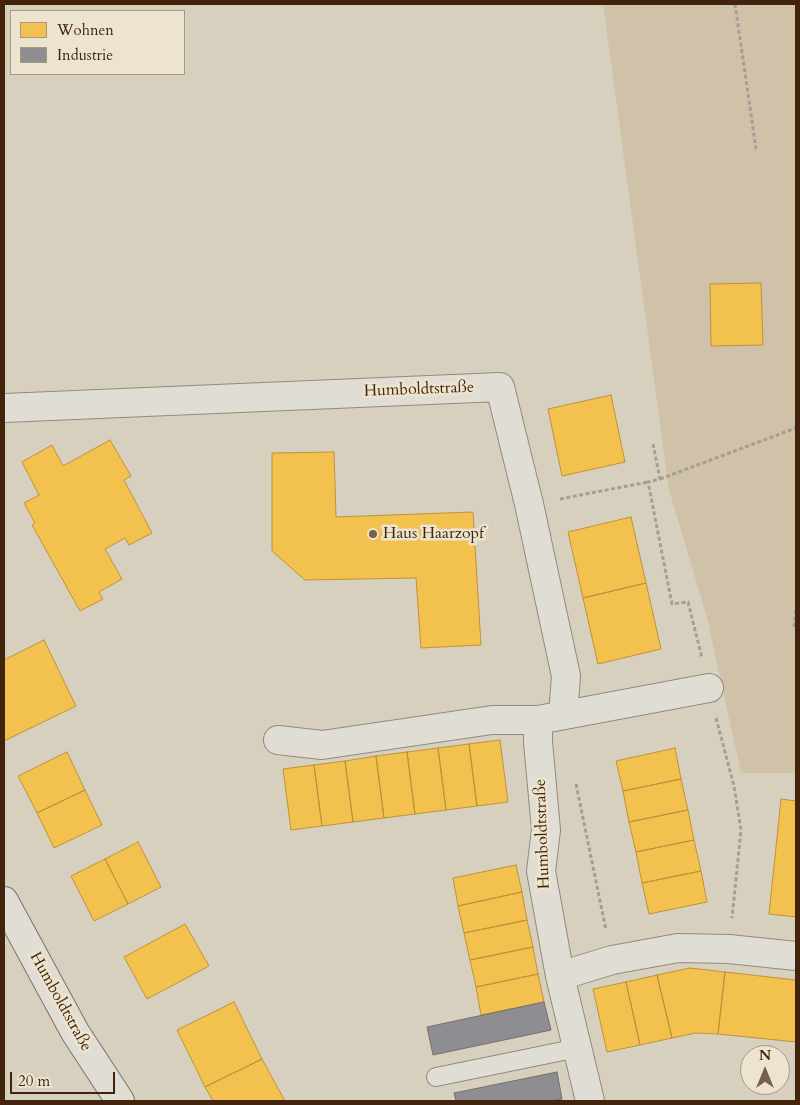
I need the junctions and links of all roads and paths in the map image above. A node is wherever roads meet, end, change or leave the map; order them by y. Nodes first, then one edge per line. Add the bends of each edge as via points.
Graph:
1 (735, 4) edge
2 (756, 149) dead end
3 (4, 408) edge
4 (796, 428) edge
5 (660, 479) dead end
6 (648, 482) dead end
7 (529, 504) junction
8 (796, 610) edge
9 (794, 627) dead end
10 (709, 688) dead end
11 (550, 718) junction
12 (278, 740) dead end
13 (576, 784) dead end
14 (4, 901) edge
15 (796, 956) edge
16 (612, 960) junction
17 (560, 976) junction
18 (578, 1048) junction
19 (436, 1077) dead end
20 (120, 1101) edge
21 (590, 1101) edge

1 - 2 path
3 - 7 street, Humboldtstraße via 500,387
4 - 5 path
6 - 7 path
7 - 11 street, Humboldtstraße via 566,676
8 - 9 path
10 - 11 street
11 - 12 street via 492,720 322,745
11 - 17 street, Humboldtstraße via 538,742 546,830 541,871
13 - 16 path
14 - 20 street, Humboldtstraße via 75,1032
15 - 16 street via 678,948
16 - 17 street
17 - 18 street, Humboldtstraße
18 - 19 lane
18 - 21 street, Humboldtstraße

